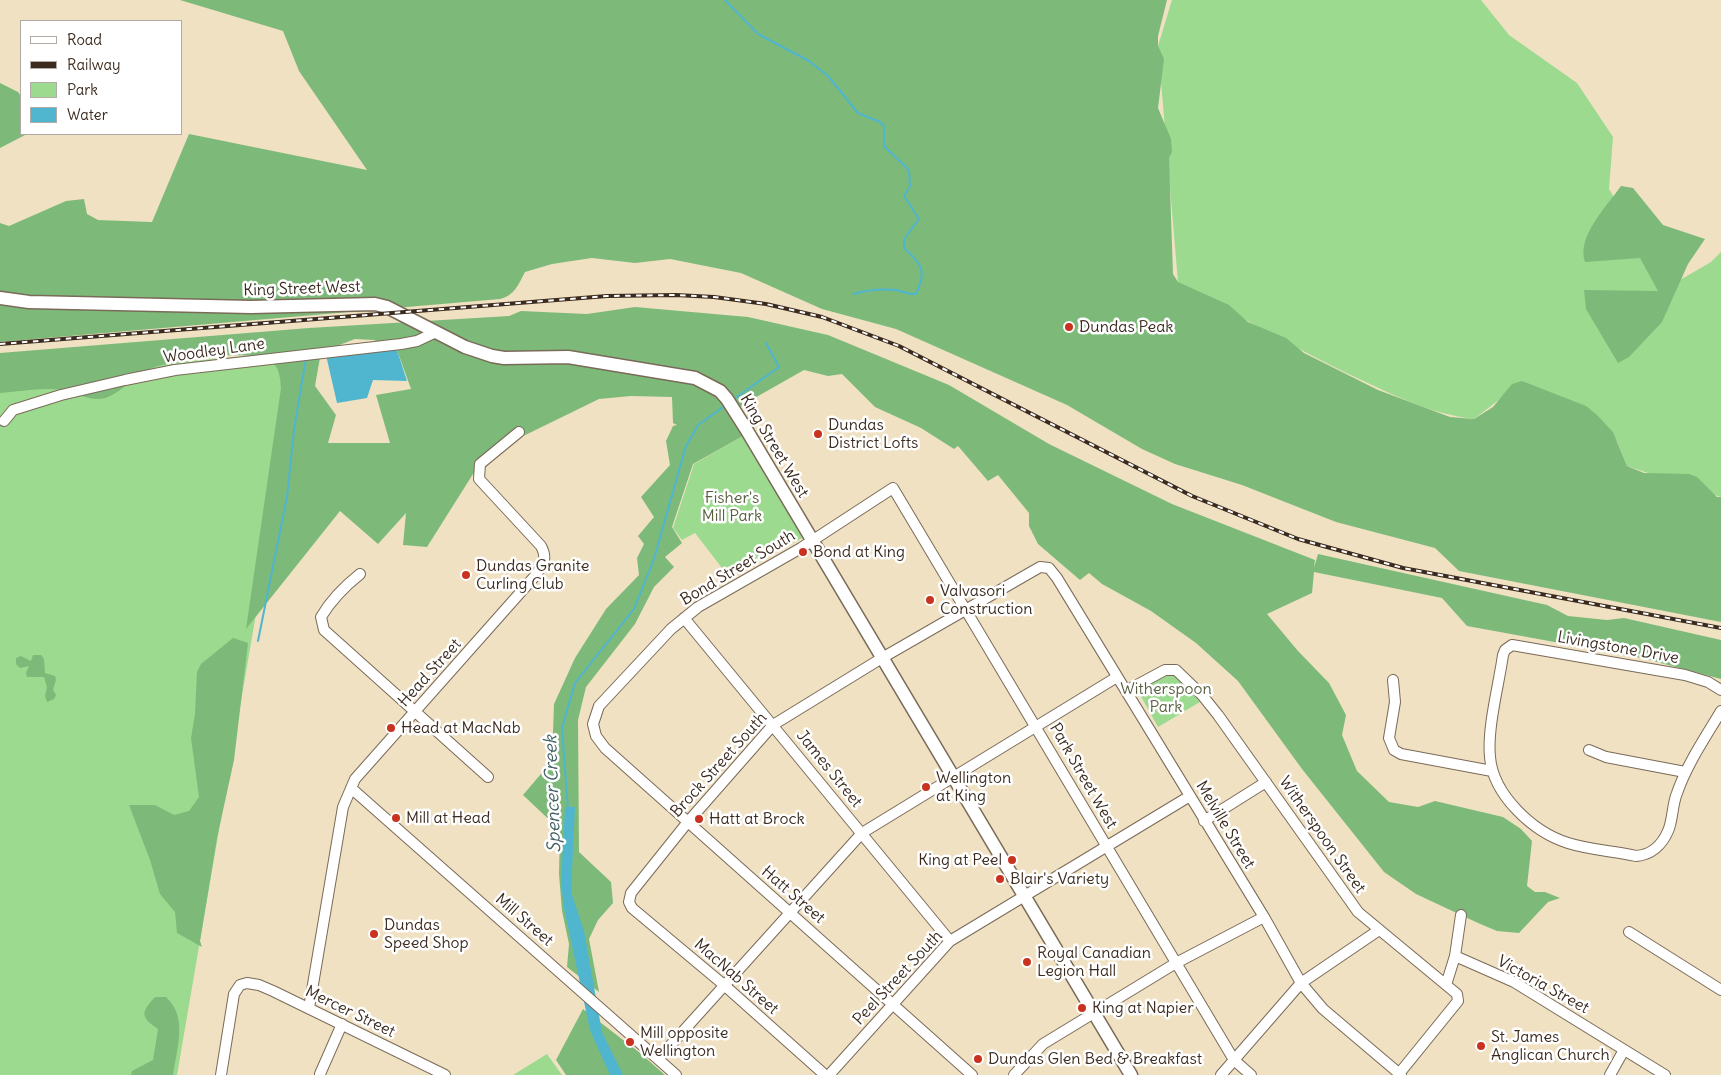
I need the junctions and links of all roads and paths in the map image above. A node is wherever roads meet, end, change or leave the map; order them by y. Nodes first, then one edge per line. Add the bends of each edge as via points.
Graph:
1 (0, 298) edge
2 (434, 333) junction
3 (4, 421) dead end
4 (519, 432) dead end
5 (893, 488) joint
6 (812, 541) junction
7 (1049, 568) joint
8 (360, 574) dead end
9 (966, 610) junction
10 (684, 618) junction
11 (882, 658) junction
12 (1117, 677) junction
13 (1394, 680) dead end
14 (1721, 690) edge
15 (1126, 691) junction
16 (1721, 711) edge
17 (415, 712) junction
18 (773, 724) junction
19 (1037, 726) junction
20 (596, 736) joint
21 (1589, 750) dead end
22 (1492, 771) junction
23 (1685, 772) junction
24 (488, 777) dead end
25 (953, 777) junction
26 (1266, 782) junction
27 (351, 788) junction
28 (1190, 796) junction
29 (1204, 821) junction
30 (686, 823) junction
31 (862, 833) junction
32 (1106, 846) junction
33 (1023, 895) junction
34 (629, 902) joint
35 (790, 912) junction
36 (1461, 915) dead end
37 (1264, 917) junction
38 (1379, 930) junction
39 (1629, 932) dead end
40 (950, 940) junction
41 (1455, 956) junction
42 (1176, 963) junction
43 (1301, 983) junction
44 (1446, 984) junction
45 (724, 985) junction
46 (1721, 990) edge
47 (893, 1004) junction
48 (309, 1008) junction
49 (1094, 1013) junction
50 (342, 1024) junction
51 (1624, 1050) junction
52 (658, 1059) junction
53 (1234, 1060) junction
54 (320, 1074) edge
55 (221, 1075) edge
56 (445, 1075) edge
57 (676, 1075) edge
58 (825, 1075) edge
59 (829, 1075) edge
60 (972, 1075) edge
61 (1014, 1075) edge
62 (1131, 1075) edge
63 (1221, 1075) edge
64 (1251, 1075) edge
65 (1400, 1075) edge
66 (1610, 1075) edge
67 (1664, 1075) edge

1 - 2 main road, King Street West via 30,302 251,308 366,302 387,307
2 - 3 street, Woodley Lane via 401,344 204,367 125,380 13,410
2 - 6 main road, King Street West via 492,356 568,357 705,381 728,398
4 - 17 street, Head Street via 480,464 479,479 541,546 545,562
5 - 6 street, Bond Street South
5 - 9 street, Park Street West
6 - 10 street, Bond Street South via 722,591
6 - 11 main road, King Street West
7 - 9 street, Brock Street South via 1040,567
7 - 12 street, Melville Street
8 - 17 street via 325,611 321,617 322,624 330,636
9 - 11 street, Brock Street South
9 - 19 street, Park Street West
10 - 18 street, James Street
10 - 20 street, Bond Street South via 599,706 593,724
11 - 18 street, Brock Street South
11 - 25 main road, King Street West
12 - 15 street, Melville Street
12 - 19 street
13 - 22 street via 1395,702 1389,738 1394,750
14 - 22 street, Livingstone Drive via 1685,675 1508,646 1503,655 1490,742
15 - 26 street, Witherspoon Street via 1165,670 1176,670 1202,695
15 - 28 street, Melville Street
16 - 23 street
17 - 24 street
17 - 27 street, Head Street
18 - 30 street, Brock Street South
18 - 31 street, James Street
19 - 25 street
19 - 32 street, Park Street West
20 - 30 street, Hatt Street
21 - 23 street via 1606,757
22 - 23 street via 1507,800 1554,837 1636,856 1646,855 1655,849 1668,831
25 - 31 street
25 - 33 main road, King Street West
26 - 29 street
26 - 38 street, Witherspoon Street via 1358,912
27 - 48 street, Head Street via 343,808
27 - 52 street, Mill Street
28 - 29 street, Melville Street
28 - 32 street, Peel Street South
29 - 37 street, Melville Street
30 - 34 street, Brock Street South via 631,893
30 - 35 street, Hatt Street
31 - 35 street
31 - 40 street, James Street
32 - 33 street, Peel Street South
32 - 42 street, Park Street West
33 - 40 street, Peel Street South
33 - 49 main road, King Street West
34 - 45 street, MacNab Street via 632,908
35 - 45 street
35 - 47 street, Hatt Street
36 - 41 street
37 - 42 street
37 - 43 street, Melville Street
38 - 43 street
38 - 44 street, Witherspoon Street
39 - 46 street
40 - 47 street, Peel Street South
41 - 44 street
41 - 51 street, Victoria Street via 1514,982
42 - 49 street
42 - 53 street, Park Street West
43 - 53 street
43 - 65 street, Melville Street via 1323,1009
44 - 65 street, Witherspoon Street via 1457,994 1458,1001
45 - 52 street
45 - 58 street, MacNab Street
47 - 59 street, Peel Street South
47 - 60 street, Hatt Street
48 - 50 street, Mercer Street
48 - 55 street, Mercer Street via 259,985 240,985 234,994
49 - 61 street via 1043,1044
49 - 62 main road, King Street West
50 - 54 street
50 - 56 street, Mercer Street
51 - 66 street
51 - 67 street, Victoria Street
52 - 57 street, Mill Street
53 - 63 street
53 - 64 street, Park Street West

